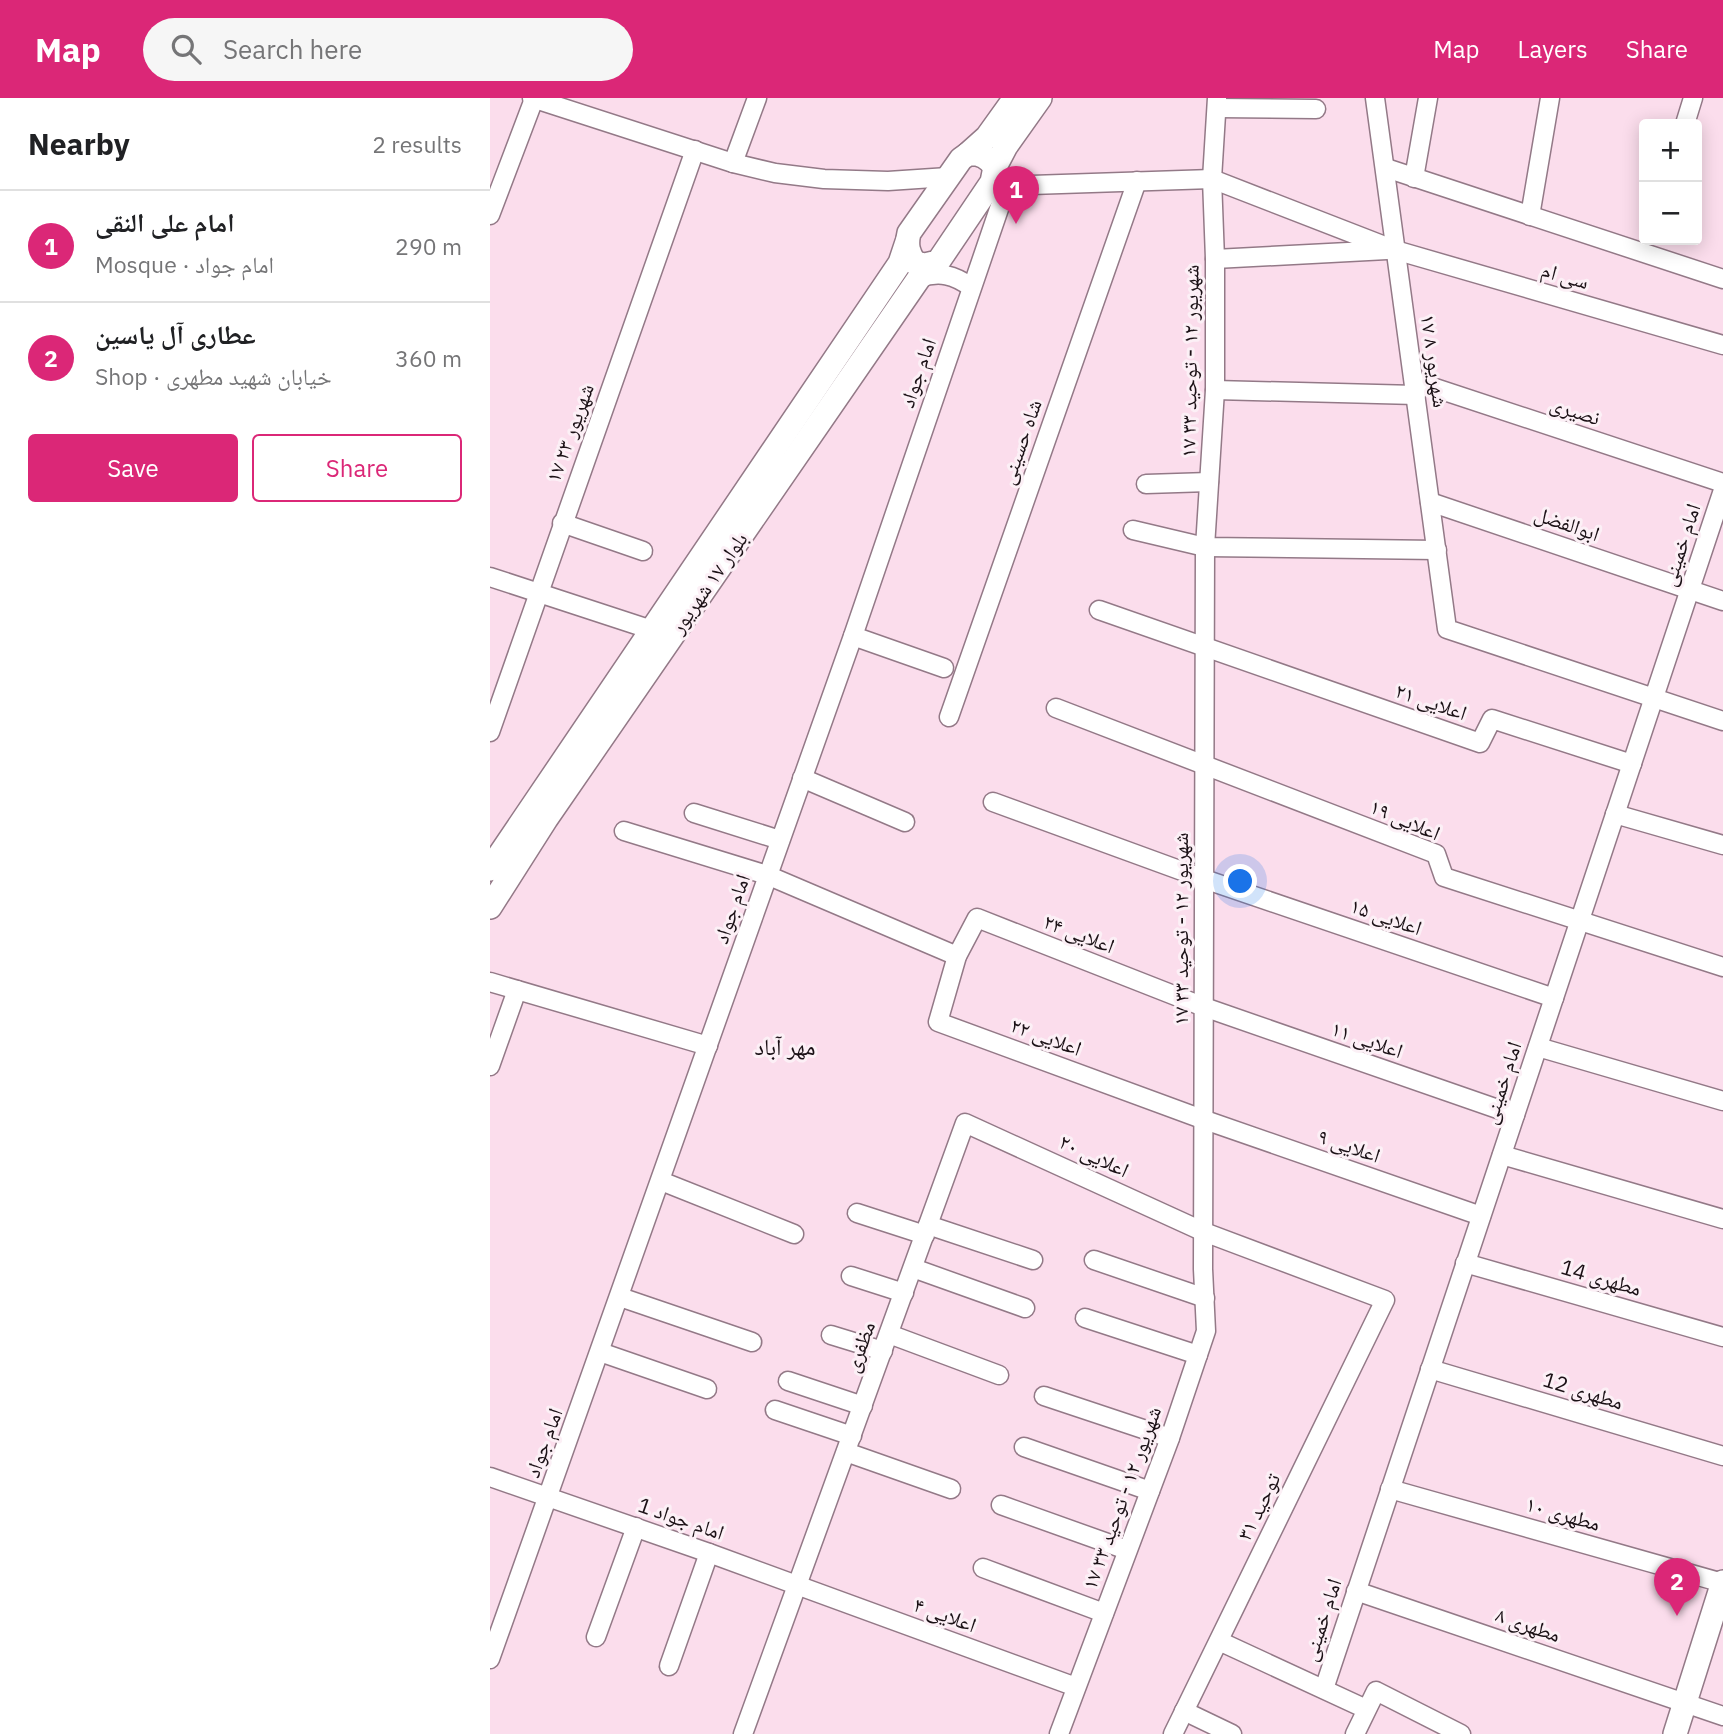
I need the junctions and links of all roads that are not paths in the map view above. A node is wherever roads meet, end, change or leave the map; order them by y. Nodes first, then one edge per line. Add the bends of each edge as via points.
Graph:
1 (533, 98) edge
2 (757, 98) edge
3 (1016, 98) edge
4 (1040, 98) edge
5 (1375, 98) edge
6 (1428, 98) edge
7 (1550, 98) edge
8 (1693, 98) edge
9 (1217, 103) edge
10 (1317, 109) dead end
11 (1687, 119) edge
12 (695, 150) junction
13 (968, 154) junction
14 (733, 163) junction
15 (1386, 168) junction
16 (997, 174) junction
17 (948, 177) junction
18 (1414, 177) junction
19 (1212, 179) junction
20 (1137, 181) junction
21 (490, 215) edge
22 (1530, 216) junction
23 (907, 242) junction
24 (1644, 246) edge
25 (1395, 250) junction
26 (1215, 259) junction
27 (927, 271) junction
28 (1723, 279) edge
29 (971, 286) junction
30 (1723, 345) edge
31 (1415, 388) junction
32 (1215, 390) junction
33 (1209, 482) junction
34 (1723, 483) edge
35 (1146, 484) dead end
36 (1723, 491) edge
37 (1430, 502) junction
38 (562, 523) junction
39 (1133, 530) dead end
40 (1205, 547) junction
41 (1437, 550) junction
42 (643, 551) dead end
43 (490, 578) edge
44 (1690, 590) junction
45 (537, 593) junction
46 (1723, 601) edge
47 (1099, 610) dead end
48 (652, 630) junction
49 (853, 636) junction
50 (1204, 646) junction
51 (944, 668) dead end
52 (1654, 699) junction
53 (1056, 708) dead end
54 (949, 717) dead end
55 (1723, 721) edge
56 (490, 732) edge
57 (1632, 764) junction
58 (1203, 766) junction
59 (802, 778) junction
60 (993, 802) dead end
61 (694, 813) dead end
62 (1615, 814) junction
63 (905, 822) dead end
64 (624, 831) dead end
65 (780, 840) junction
66 (1723, 845) edge
67 (490, 869) edge
68 (767, 875) junction
69 (1204, 879) junction
70 (490, 907) edge
71 (1579, 922) junction
72 (957, 956) junction
73 (1723, 967) edge
74 (490, 982) edge
75 (517, 990) junction
76 (1554, 998) junction
77 (1204, 1007) junction
78 (709, 1046) junction
79 (1538, 1047) junction
80 (490, 1066) edge
81 (1723, 1101) edge
82 (1515, 1115) junction
83 (1202, 1119) junction
84 (965, 1123) joint
85 (1502, 1154) junction
86 (661, 1181) junction
87 (858, 1213) dead end
88 (1481, 1216) junction
89 (1723, 1219) edge
90 (927, 1230) junction
91 (1204, 1232) junction
92 (794, 1234) dead end
93 (1033, 1260) dead end
94 (1094, 1260) dead end
95 (1465, 1263) junction
96 (913, 1268) junction
97 (851, 1276) dead end
98 (904, 1293) junction
99 (620, 1297) junction
100 (1205, 1298) junction
101 (1385, 1300) joint
102 (1025, 1308) dead end
103 (1085, 1318) dead end
104 (831, 1335) dead end
105 (1723, 1337) edge
106 (752, 1342) dead end
107 (886, 1343) junction
108 (600, 1352) junction
109 (1198, 1355) junction
110 (1430, 1369) junction
111 (999, 1375) dead end
112 (788, 1381) dead end
113 (707, 1388) dead end
114 (1044, 1396) dead end
115 (863, 1406) junction
116 (775, 1410) dead end
117 (1170, 1438) junction
118 (849, 1444) junction
119 (1024, 1447) dead end
120 (1723, 1456) edge
121 (490, 1477) edge
122 (951, 1489) dead end
123 (1390, 1489) junction
124 (1150, 1491) junction
125 (548, 1498) junction
126 (1001, 1505) dead end
127 (636, 1527) junction
128 (1128, 1550) junction
129 (709, 1553) junction
130 (983, 1568) dead end
131 (1723, 1582) edge
132 (797, 1586) junction
133 (1356, 1591) junction
134 (1104, 1613) junction
135 (596, 1637) dead end
136 (1219, 1641) junction
137 (490, 1659) edge
138 (669, 1666) dead end
139 (1076, 1688) junction
140 (1324, 1689) junction
141 (1685, 1702) junction
142 (1366, 1709) junction
143 (1184, 1710) junction
144 (1723, 1716) edge
145 (743, 1734) edge
146 (1059, 1734) edge
147 (1173, 1734) edge
148 (1232, 1734) edge
149 (1355, 1734) edge
150 (1461, 1734) edge
151 (1675, 1734) edge

1 - 12 street
1 - 21 street
2 - 14 street
3 - 13 main road
4 - 16 main road via 1006,146
5 - 15 street, ۱۷ شهریور ۸
6 - 18 street
7 - 22 street
8 - 11 street
9 - 10 street
9 - 19 street, ۱۷ شهریور ۱۲ - توحید ۳۳
12 - 14 street
12 - 38 street, ۱۷ شهریور ۲۳
13 - 16 main road via 981,154
13 - 17 main road, بلوار ۱۷ شهریور
14 - 17 street via 824,179
15 - 18 street
15 - 25 street, ۱۷ شهریور ۸
16 - 20 street
16 - 27 main road, بلوار ۱۷ شهریور via 943,256
16 - 29 street, امام جواد via 1001,203
17 - 23 main road, بلوار ۱۷ شهریور
18 - 22 street
19 - 20 street
19 - 25 street
19 - 26 street, ۱۷ شهریور ۱۲ - توحید ۳۳
20 - 54 street, شاه حسینی
22 - 24 street
23 - 27 main road via 915,263 925,265
23 - 48 main road, بلوار ۱۷ شهریور via 900,263
24 - 28 street
25 - 26 street
25 - 30 street, سی ام
25 - 31 street, ۱۷ شهریور ۸
26 - 32 street, ۱۷ شهریور ۱۲ - توحید ۳۳
27 - 29 street via 947,274
27 - 70 main road, بلوار ۱۷ شهریور via 546,819
29 - 49 street, امام جواد
31 - 32 street, نصیری
31 - 34 street, نصیری
31 - 37 street, ۱۷ شهریور ۸
32 - 33 street, ۱۷ شهریور ۱۲ - توحید ۳۳
33 - 35 street
33 - 40 street, ۱۷ شهریور ۱۲ - توحید ۳۳
36 - 44 street, امام خمینی
37 - 41 street, ۱۷ شهریور ۸
37 - 44 street, ابوالفضل
38 - 42 street
38 - 45 street, ۱۷ شهریور ۲۳
39 - 40 street
40 - 41 street
40 - 50 street, ۱۷ شهریور ۱۲ - توحید ۳۳
41 - 52 street, ۱۷ شهریور ۸ via 1447,629
43 - 45 street
44 - 46 street, ابوالفضل
44 - 52 street, امام خمینی
45 - 48 street
45 - 56 street, ۱۷ شهریور ۲۳
47 - 50 street
48 - 67 main road, بلوار ۱۷ شهریور
49 - 51 street
49 - 59 street, امام جواد
50 - 57 street, اعلایی ۲۱ via 1480,743 1493,719
50 - 58 street, ۱۷ شهریور ۱۲ - توحید ۳۳
52 - 55 street
52 - 57 street, امام خمینی
53 - 58 street
57 - 62 street, امام خمینی
58 - 69 street, ۱۷ شهریور ۱۲ - توحید ۳۳
58 - 71 street, اعلایی ۱۹ via 1436,854 1444,877
59 - 63 street
59 - 65 street, امام جواد
60 - 69 street, اعلایی ۱۵
61 - 65 street
62 - 66 street
62 - 71 street, امام خمینی
64 - 68 street
65 - 68 street, امام جواد
68 - 72 street
68 - 78 street, امام جواد
69 - 76 street, اعلایی ۱۵
69 - 77 street, ۱۷ شهریور ۱۲ - توحید ۳۳
71 - 73 street
71 - 76 street, امام خمینی
72 - 77 street, اعلایی ۲۴ via 977,918
72 - 83 street, اعلایی ۲۲ via 938,1022
74 - 75 street
75 - 78 street
75 - 80 street
76 - 79 street, امام خمینی
77 - 82 street, اعلایی ۱۱
77 - 83 street, ۱۷ شهریور ۱۲ - توحید ۳۳
78 - 86 street, امام جواد
79 - 81 street
79 - 82 street, امام خمینی
82 - 85 street, امام خمینی
83 - 88 street, اعلایی ۹
83 - 91 street, ۱۷ شهریور ۱۲ - توحید ۳۳
84 - 90 street, مظفری
84 - 91 street, اعلایی ۲۰
85 - 88 street, امام خمینی
85 - 89 street
86 - 92 street
86 - 99 street, امام جواد
87 - 90 street
88 - 95 street, امام خمینی
90 - 93 street
90 - 96 street, مظفری
91 - 100 street, ۱۷ شهریور ۱۲ - توحید ۳۳
91 - 101 street, اعلایی ۲۰
94 - 100 street
95 - 105 street, مطهری 14
95 - 110 street, امام خمینی
96 - 98 street, مظفری
96 - 102 street
97 - 98 street
98 - 107 street, مظفری
99 - 106 street
99 - 108 street, امام جواد
100 - 109 street, ۱۷ شهریور ۱۲ - توحید ۳۳ via 1206,1331
101 - 136 street, توحید ۳۱
103 - 109 street
104 - 107 street
107 - 111 street
107 - 115 street, مظفری
108 - 113 street
108 - 125 street, امام جواد
109 - 117 street, ۱۷ شهریور ۱۲ - توحید ۳۳
110 - 120 street, مطهری 12
110 - 123 street, امام خمینی
112 - 115 street
114 - 117 street
115 - 118 street, مظفری
116 - 118 street
117 - 124 street, ۱۷ شهریور ۱۲ - توحید ۳۳
118 - 122 street
118 - 132 street, مظفری
119 - 124 street
121 - 125 street, امام جواد 1
123 - 131 street, مطهری ۱۰
123 - 133 street, امام خمینی
124 - 128 street, ۱۷ شهریور ۱۲ - توحید ۳۳
125 - 127 street, امام جواد 1
125 - 137 street, امام جواد
126 - 128 street
127 - 129 street, امام جواد 1
127 - 135 street
128 - 134 street, ۱۷ شهریور ۱۲ - توحید ۳۳
129 - 132 street, امام جواد 1
129 - 138 street
130 - 134 street
131 - 141 main road
132 - 139 street, اعلایی ۴
132 - 145 street, مظفری
133 - 140 street, امام خمینی
133 - 141 street, مطهری ۸
134 - 139 street, ۱۷ شهریور ۱۲ - توحید ۳۳
136 - 140 street
136 - 143 street, توحید ۳۱
139 - 146 street, ۱۷ شهریور ۱۲ - توحید ۳۳
140 - 142 street
141 - 144 street, مطهری ۸
141 - 151 main road
142 - 149 street
142 - 150 street via 1376,1691
143 - 147 street, توحید ۳۱
143 - 148 street

